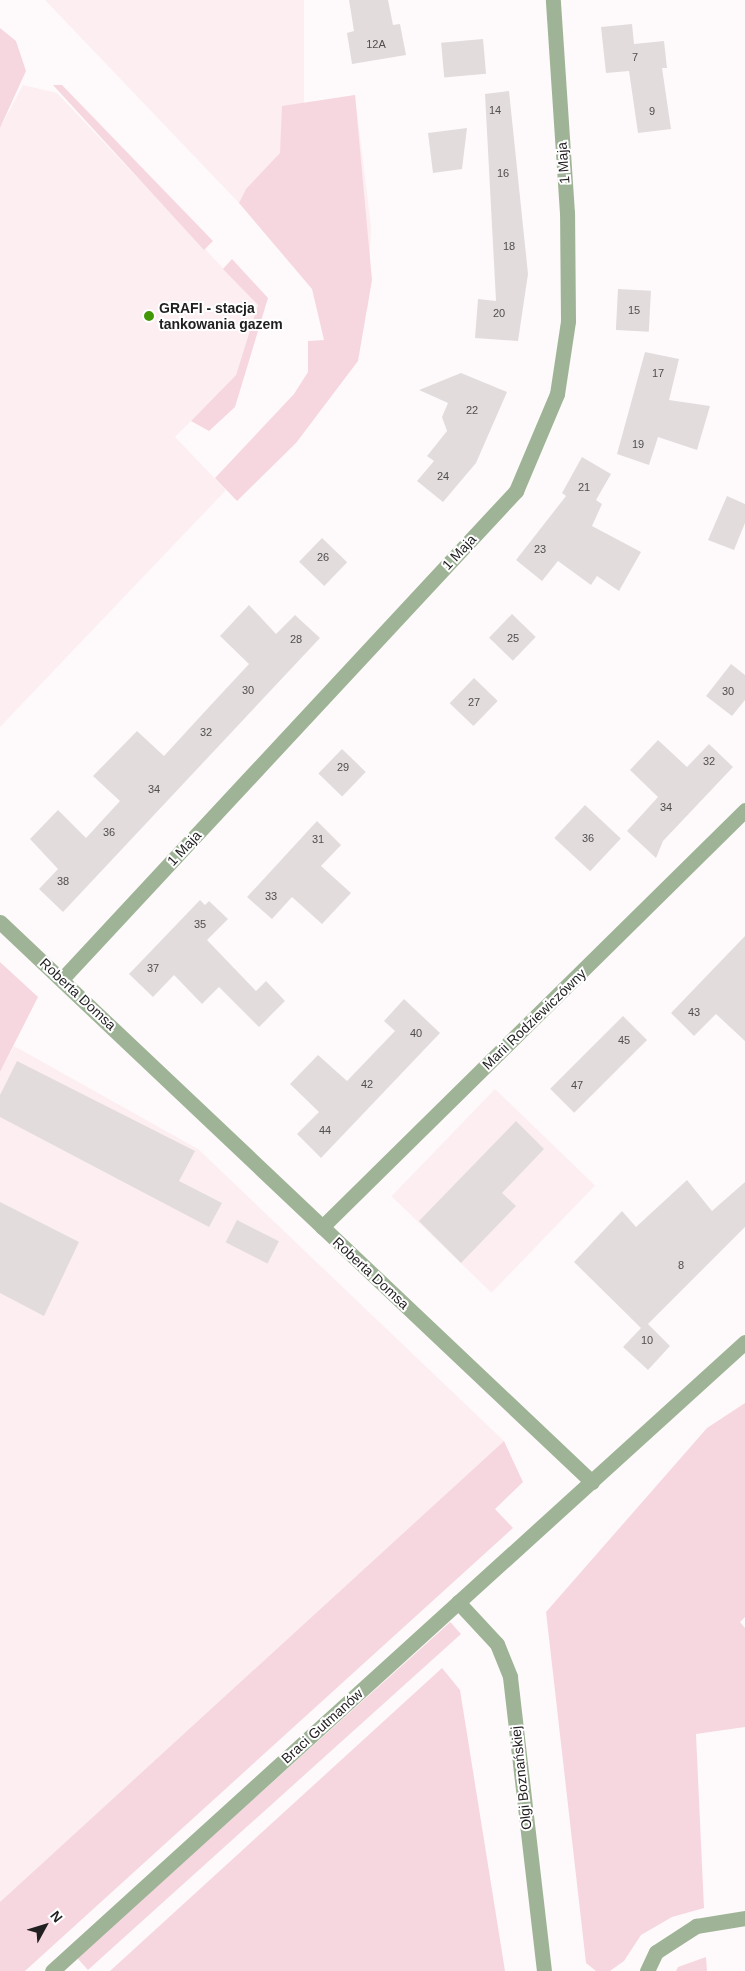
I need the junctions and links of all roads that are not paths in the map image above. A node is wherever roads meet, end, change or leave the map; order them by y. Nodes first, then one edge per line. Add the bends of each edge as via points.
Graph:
1 (553, 0) edge
2 (745, 810) edge
3 (0, 922) edge
4 (62, 979) junction
5 (322, 1227) junction
6 (745, 1342) edge
7 (592, 1482) junction
8 (458, 1602) junction
9 (745, 1918) edge
10 (52, 1971) edge
11 (544, 1971) edge
12 (646, 1971) edge

1 - 4 street, 1 Maja via 566,213 568,321 557,394 516,491
2 - 5 street, Marii Rodziewiczówny
3 - 4 street, Roberta Domsa
4 - 5 street, Roberta Domsa
5 - 7 street, Roberta Domsa
6 - 7 street
7 - 8 street, Braci Gutmanów
8 - 10 street, Braci Gutmanów
8 - 11 street, Olgi Boznańskiej via 496,1644 510,1677
9 - 12 street via 696,1926 656,1952

